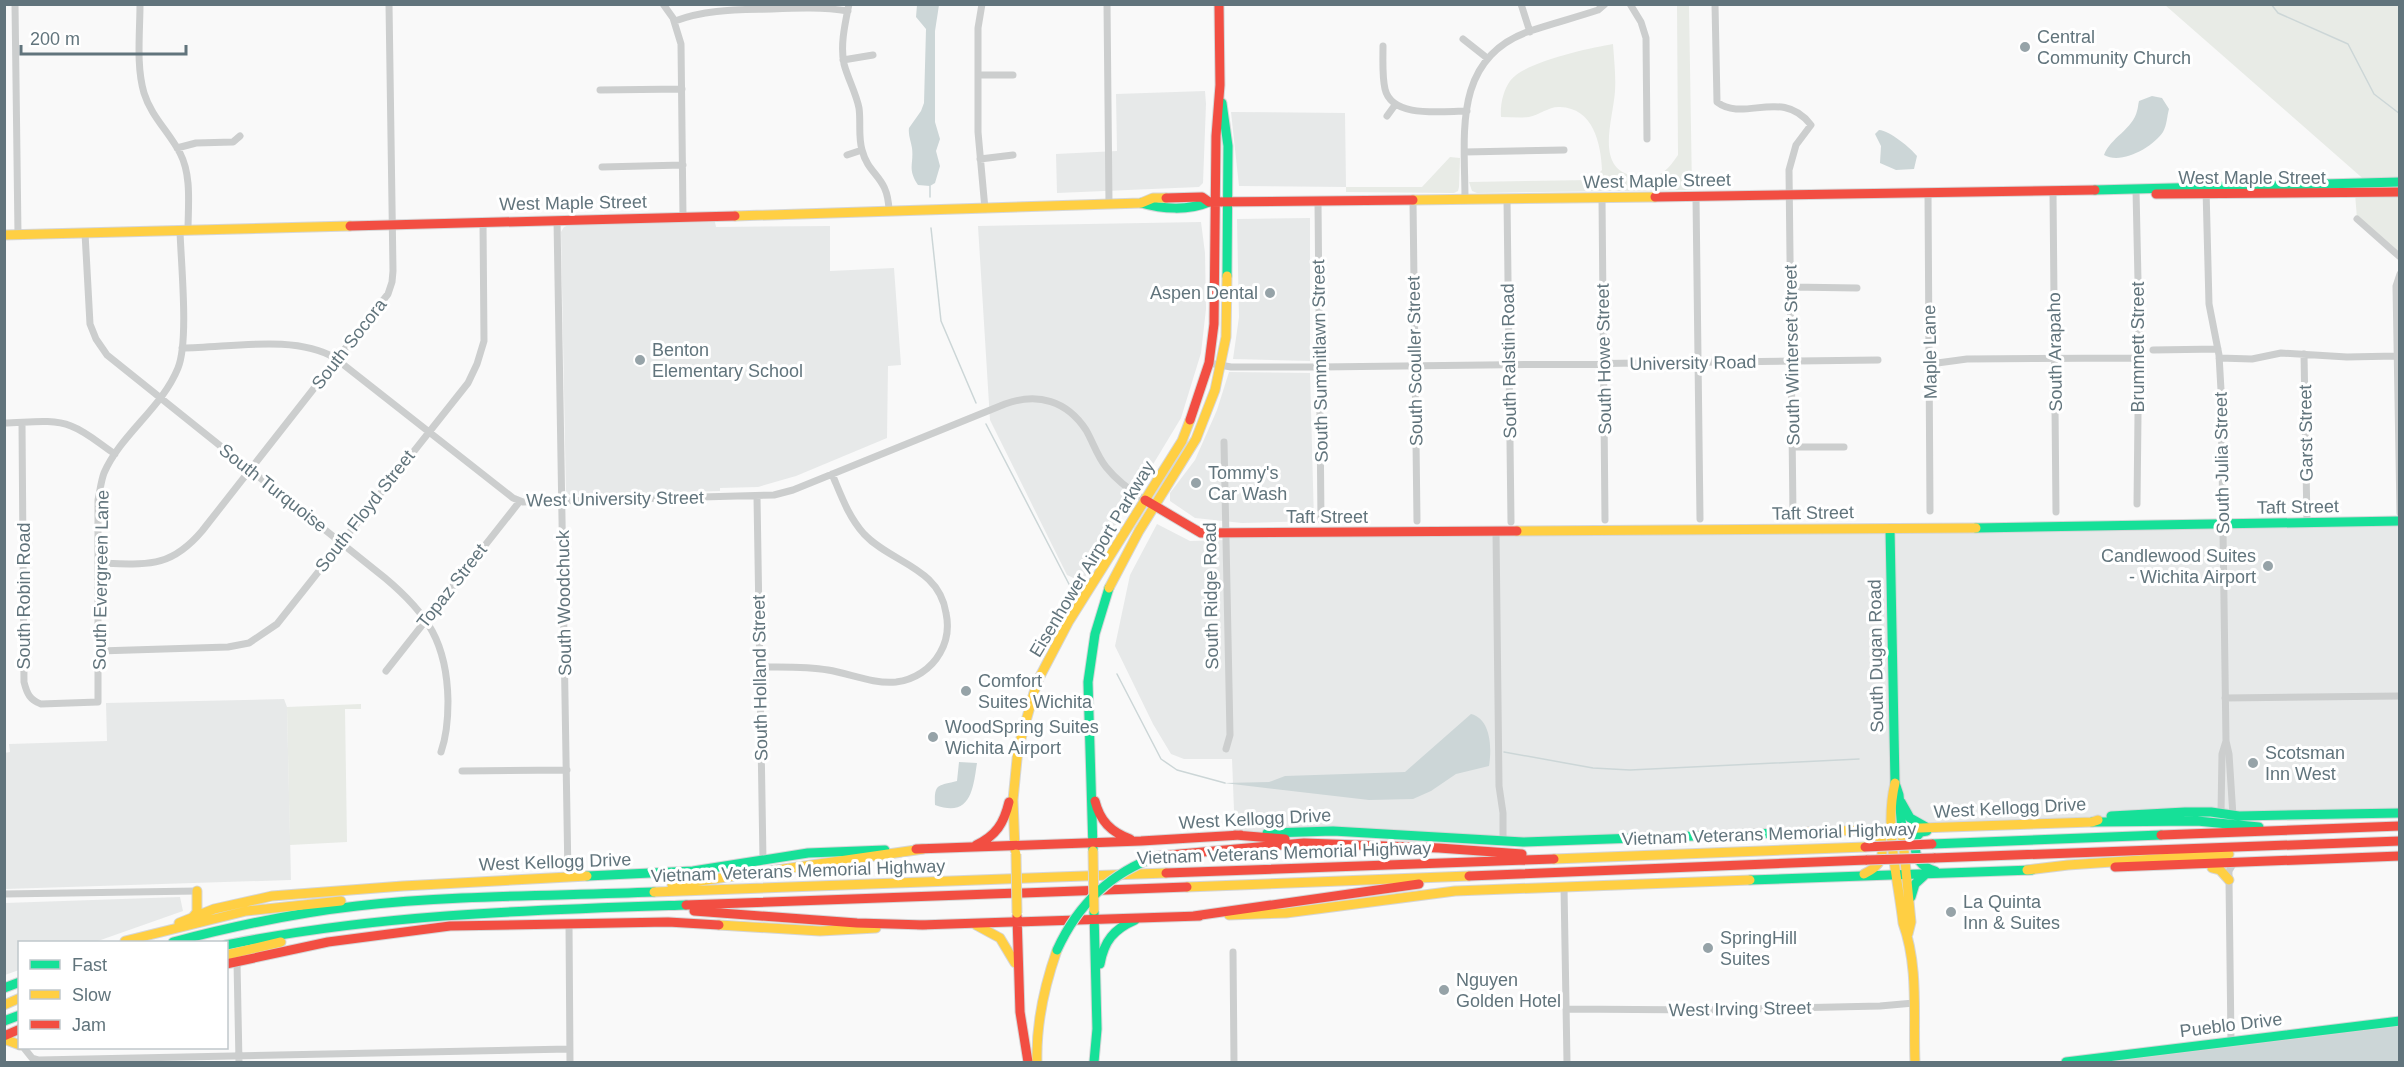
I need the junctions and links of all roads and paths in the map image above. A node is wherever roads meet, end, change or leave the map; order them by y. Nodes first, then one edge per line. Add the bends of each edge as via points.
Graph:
1 (15, 4) edge
2 (140, 4) edge
3 (389, 4) edge
4 (663, 4) edge
5 (982, 4) edge
6 (1107, 4) edge
7 (1219, 4) edge
8 (1521, 4) edge
9 (1605, 4) edge
10 (1630, 4) edge
11 (1715, 4) edge
12 (770, 7) edge
13 (848, 8) edge
14 (675, 21) junction
15 (1530, 32) junction
16 (1463, 39) dead end
17 (1383, 46) dead end
18 (873, 55) dead end
19 (1487, 58) junction
20 (843, 60) junction
21 (979, 75) junction
22 (1013, 75) dead end
23 (1220, 86) junction
24 (682, 89) junction
25 (600, 90) dead end
26 (1395, 105) junction
27 (1467, 111) junction
28 (1387, 116) dead end
29 (240, 136) dead end
30 (1647, 138) dead end
31 (177, 148) junction
32 (862, 150) junction
33 (1564, 150) dead end
34 (1465, 152) junction
35 (847, 155) dead end
36 (1013, 155) dead end
37 (980, 159) junction
38 (683, 165) junction
39 (602, 167) dead end
40 (2400, 182) edge
41 (2361, 188) junction
42 (2206, 191) junction
43 (2053, 192) junction
44 (2136, 192) junction
45 (2400, 192) edge
46 (1928, 194) junction
47 (1790, 195) junction
48 (1696, 197) junction
49 (1602, 198) junction
50 (1465, 200) junction
51 (1507, 200) junction
52 (1413, 201) junction
53 (1212, 202) junction
54 (1228, 202) junction
55 (1318, 202) junction
56 (1109, 204) junction
57 (985, 209) junction
58 (889, 211) junction
59 (683, 217) junction
60 (2357, 219) dead end
61 (557, 220) junction
62 (483, 222) junction
63 (392, 225) junction
64 (184, 231) junction
65 (85, 233) junction
66 (4, 235) edge
67 (18, 235) junction
68 (2400, 257) edge
69 (2400, 273) edge
70 (1791, 287) junction
71 (1857, 288) dead end
72 (182, 348) junction
73 (2218, 349) junction
74 (2153, 350) dead end
75 (2304, 354) junction
76 (2396, 356) junction
77 (2138, 358) junction
78 (2219, 358) junction
79 (337, 359) junction
80 (1878, 360) dead end
81 (2055, 360) junction
82 (1792, 362) junction
83 (1209, 363) junction
84 (1698, 363) junction
85 (1604, 364) junction
86 (1930, 364) junction
87 (1220, 365) junction
88 (1509, 365) junction
89 (1415, 366) junction
90 (1320, 367) junction
91 (159, 397) junction
92 (4, 423) edge
93 (22, 423) junction
94 (428, 431) junction
95 (1224, 442) dead end
96 (1793, 447) junction
97 (1844, 447) dead end
98 (115, 454) junction
99 (249, 470) junction
100 (832, 474) junction
101 (757, 497) junction
102 (1145, 500) junction
103 (520, 501) junction
104 (561, 502) junction
105 (2137, 504) dead end
106 (1155, 507) junction
107 (1930, 511) dead end
108 (2056, 512) dead end
109 (2400, 513) edge
110 (1793, 514) dead end
111 (1700, 519) dead end
112 (1322, 520) dead end
113 (1417, 520) dead end
114 (1605, 520) dead end
115 (2400, 521) edge
116 (1511, 522) dead end
117 (2307, 524) junction
118 (2223, 525) junction
119 (1890, 529) junction
120 (1496, 532) junction
121 (1226, 533) junction
122 (340, 542) junction
123 (98, 563) junction
124 (425, 620) junction
125 (99, 651) junction
126 (760, 667) junction
127 (386, 671) dead end
128 (2400, 696) edge
129 (2225, 698) junction
130 (98, 702) joint
131 (2226, 741) junction
132 (1226, 749) dead end
133 (441, 752) dead end
134 (1090, 767) junction
135 (567, 770) junction
136 (462, 771) dead end
137 (1014, 782) junction
138 (1895, 798) junction
139 (2221, 813) junction
140 (2400, 813) edge
141 (2234, 816) junction
142 (2092, 822) junction
143 (2400, 826) edge
144 (1947, 827) junction
145 (1928, 828) junction
146 (1897, 829) junction
147 (1870, 830) junction
148 (2281, 831) junction
149 (1235, 835) junction
150 (1503, 841) junction
151 (2400, 841) edge
152 (1141, 842) junction
153 (1346, 844) junction
154 (2273, 845) junction
155 (1093, 847) junction
156 (969, 848) junction
157 (923, 849) junction
158 (1016, 851) junction
159 (2400, 856) edge
160 (1600, 858) junction
161 (763, 860) junction
162 (2233, 864) junction
163 (2188, 865) junction
164 (2027, 870) junction
165 (1941, 872) junction
166 (1927, 873) junction
167 (1902, 874) junction
168 (1877, 875) junction
169 (1470, 876) junction
170 (1859, 876) junction
171 (568, 877) junction
172 (2229, 880) junction
173 (1564, 887) junction
174 (197, 891) junction
175 (4, 894) edge
176 (577, 896) junction
177 (1900, 898) junction
178 (418, 901) junction
179 (1909, 905) junction
180 (639, 906) junction
181 (214, 909) junction
182 (1094, 914) junction
183 (1194, 916) junction
184 (193, 917) junction
185 (1017, 917) junction
186 (1143, 917) junction
187 (406, 919) junction
188 (970, 923) junction
189 (569, 924) junction
190 (925, 925) junction
191 (1908, 934) junction
192 (126, 941) edge
193 (127, 941) edge
194 (177, 941) edge
195 (228, 945) edge
196 (1233, 952) dead end
197 (228, 955) edge
198 (237, 962) junction
199 (228, 964) edge
200 (1018, 978) junction
201 (1097, 996) junction
202 (18, 999) edge
203 (1914, 1003) junction
204 (4, 1005) edge
205 (1566, 1009) junction
206 (2400, 1021) edge
207 (18, 1030) edge
208 (4, 1038) edge
209 (2231, 1042) junction
210 (18, 1044) edge
211 (25, 1049) edge
212 (569, 1049) junction
213 (238, 1060) edge
214 (570, 1062) edge
215 (1028, 1062) edge
216 (1037, 1062) edge
217 (1094, 1062) edge
218 (1234, 1062) edge
219 (1567, 1062) edge
220 (1915, 1062) edge
221 (2066, 1062) edge

1 - 67 street
2 - 31 street, South Evergreen Lane via 144,92 155,118
3 - 63 street, South Socora
4 - 14 street
5 - 21 street
6 - 56 street
7 - 23 main road
8 - 15 street
9 - 15 street
10 - 30 street via 1646,38
11 - 47 street, South Winterset Street via 1716,102 1724,108 1795,109 1811,125 1796,145 1789,170
12 - 13 street
12 - 14 street via 711,11
13 - 20 street
14 - 24 street via 681,44
15 - 19 street
16 - 19 street
17 - 26 street via 1385,91
18 - 20 street
19 - 27 street via 1473,83
20 - 32 street via 859,110
21 - 22 street
21 - 37 street
23 - 53 main road
23 - 54 main road via 1228,146
24 - 25 street
24 - 38 street
26 - 27 street via 1413,110
26 - 28 street
27 - 34 street
29 - 31 street via 233,142
31 - 64 street, South Evergreen Lane via 187,176
32 - 35 street
32 - 58 street via 889,195
33 - 34 street
34 - 50 street
36 - 37 street
37 - 57 street
38 - 39 street
38 - 59 street
40 - 41 main road, West Maple Street
41 - 42 main road, West Maple Street
41 - 45 main road, West Maple Street
42 - 44 main road, West Maple Street
42 - 73 street, South Julia Street via 2209,304
43 - 44 main road, West Maple Street
43 - 46 main road, West Maple Street
43 - 81 street, South Arapaho
44 - 77 street, Brummett Street
46 - 47 main road, West Maple Street
46 - 86 street, Maple Lane
47 - 48 main road, West Maple Street
47 - 70 street, South Winterset Street
48 - 49 main road, West Maple Street
48 - 84 street
49 - 51 main road, West Maple Street
49 - 85 street, South Howe Street
50 - 51 main road, West Maple Street
50 - 52 main road, West Maple Street
51 - 88 street, South Ralstin Road
52 - 55 main road, West Maple Street
52 - 89 street, South Scouller Street
53 - 54 main road, West Maple Street
53 - 56 main road, West Maple Street via 1163,207
53 - 83 main road via 1214,324
54 - 55 main road, West Maple Street
54 - 87 main road via 1228,306
55 - 90 street, South Summitlawn Street
56 - 57 main road, West Maple Street
57 - 58 main road, West Maple Street
58 - 59 main road, West Maple Street
59 - 61 main road, West Maple Street
60 - 68 street
61 - 62 main road, West Maple Street
61 - 104 street, South Woodchuck
62 - 63 main road, West Maple Street
62 - 94 street, South Floyd Street via 484,340 468,383
63 - 64 main road, West Maple Street
63 - 79 street, South Socora via 392,282 388,294
64 - 65 main road, West Maple Street
64 - 72 street, South Evergreen Lane
65 - 67 main road, West Maple Street
65 - 91 street, South Turquoise via 87,304 96,339 108,355
66 - 67 main road, West Maple Street
69 - 76 street via 2396,286
70 - 71 street
70 - 82 street, South Winterset Street
72 - 79 street, West University Street via 299,346 324,351
72 - 91 street, South Evergreen Lane via 178,368
73 - 74 street
73 - 78 street, South Julia Street
75 - 76 street
75 - 78 street
75 - 117 street, Garst Street
76 - 109 street
77 - 81 street
77 - 105 street, Brummett Street
78 - 118 street, South Julia Street
79 - 94 street, West University Street
79 - 99 street, South Socora
80 - 82 street, University Road
81 - 86 street via 1967,359
81 - 108 street, South Arapaho
82 - 84 street, University Road
82 - 96 street, South Winterset Street
83 - 87 street
83 - 102 main road, Eisenhower Airport Parkway via 1182,441
84 - 85 street, University Road
84 - 111 street
85 - 88 street, University Road
85 - 114 street, South Howe Street
86 - 107 street, Maple Lane
87 - 90 street
87 - 106 main road, Eisenhower Airport Parkway via 1196,439
88 - 89 street
88 - 116 street, South Ralstin Road
89 - 90 street
89 - 113 street, South Scouller Street
90 - 112 street, South Summitlawn Street
91 - 98 street, South Evergreen Lane
91 - 99 street, South Turquoise
92 - 93 street
93 - 98 street via 69,425
93 - 130 street, South Robin Road via 24,682 34,702
94 - 103 street, West University Street
94 - 122 street, South Floyd Street
95 - 121 street, South Ridge Road
96 - 97 street
96 - 110 street, South Winterset Street
98 - 123 street, South Evergreen Lane via 104,474 98,500
99 - 122 street, South Turquoise
99 - 123 street, South Socora via 184,550 170,559 153,563
100 - 101 street, West University Street via 793,490
100 - 102 street, West University Street via 1016,400 1048,399 1076,417 1106,467
100 - 126 street via 844,505 863,532 885,552 925,574 941,596 947,628 942,648 930,666 903,681 885,682 818,669
101 - 104 street, West University Street
101 - 126 street, South Holland Street
102 - 106 main road, Taft Street
102 - 137 main road, Eisenhower Airport Parkway via 1069,621 1037,682 1020,737
103 - 104 street, West University Street
103 - 124 street, Topaz Street
104 - 135 street, South Woodchuck
106 - 121 main road, Taft Street via 1197,532
106 - 134 main road, Eisenhower Airport Parkway via 1112,580 1097,626 1089,682
115 - 117 main road, Taft Street
117 - 118 main road, Taft Street
118 - 119 main road, Taft Street
118 - 129 street, South Julia Street
119 - 120 main road, Taft Street
119 - 138 main road, South Dugan Road
120 - 121 main road, Taft Street
120 - 150 street
121 - 132 street, South Ridge Road via 1230,735
122 - 124 street, South Turquoise via 411,600
122 - 125 street, South Floyd Street via 277,624 249,643
123 - 125 street, South Evergreen Lane
124 - 127 street, Topaz Street
124 - 133 street, South Turquoise via 436,637 447,679 448,724
125 - 130 street, South Evergreen Lane
126 - 161 street, South Holland Street
128 - 129 street
129 - 131 street, South Julia Street
131 - 139 street, South Julia Street via 2222,754
131 - 141 street, South Julia Street
134 - 152 main road via 1095,804 1104,824 1120,836
134 - 155 main road, Eisenhower Airport Parkway
135 - 136 street
135 - 171 street, South Woodchuck
137 - 156 main road via 1003,825 987,841
137 - 158 main road, Eisenhower Airport Parkway
138 - 145 main road via 1910,820
138 - 146 main road, South Dugan Road
138 - 147 main road via 1885,822
139 - 141 main road, West Kellogg Drive
139 - 142 main road, West Kellogg Drive via 2109,816
140 - 141 main road, West Kellogg Drive
142 - 144 main road, West Kellogg Drive
142 - 148 main road via 2242,824
143 - 148 main road, Vietnam Veterans Memorial Highway
144 - 145 main road, West Kellogg Drive
144 - 165 main road via 1919,834 1914,846 1921,865
145 - 146 main road, West Kellogg Drive
146 - 147 main road, West Kellogg Drive
146 - 167 main road, South Dugan Road
147 - 150 main road, West Kellogg Drive
147 - 170 main road via 1881,838 1885,852 1880,865
148 - 160 main road, Vietnam Veterans Memorial Highway, bridge
149 - 150 main road, West Kellogg Drive via 1333,831
149 - 152 main road, West Kellogg Drive
149 - 153 main road
151 - 154 main road, Vietnam Veterans Memorial Highway
152 - 155 main road, West Kellogg Drive
153 - 160 main road
153 - 216 main road, bridge via 1304,843 1158,856 1128,868 1098,888 1080,909 1048,974 1039,1008
154 - 164 main road via 2260,852
154 - 169 main road, Vietnam Veterans Memorial Highway, bridge
155 - 158 main road, West Kellogg Drive
155 - 182 main road, Eisenhower Airport Parkway, bridge
156 - 157 main road, West Kellogg Drive
156 - 158 main road, West Kellogg Drive
157 - 161 main road, West Kellogg Drive via 831,851
157 - 176 main road
158 - 185 main road, Eisenhower Airport Parkway, bridge
159 - 162 main road
160 - 176 main road, Vietnam Veterans Memorial Highway
161 - 171 main road, West Kellogg Drive via 693,872
162 - 163 main road
162 - 172 street
163 - 164 main road
163 - 172 main road via 2217,868
164 - 165 main road
165 - 166 main road
166 - 167 main road
166 - 179 main road via 1915,884
167 - 168 main road
167 - 177 main road, South Dugan Road
167 - 179 main road, South Dugan Road
168 - 170 main road
168 - 177 main road via 1893,883
169 - 180 main road, Vietnam Veterans Memorial Highway
169 - 183 main road
170 - 173 main road
171 - 181 main road, West Kellogg Drive via 272,896
172 - 209 street
173 - 183 main road via 1440,892 1289,913
173 - 205 street
174 - 175 street
174 - 181 main road
174 - 184 main road via 197,912
176 - 178 main road, Vietnam Veterans Memorial Highway
177 - 191 main road, South Dugan Road
178 - 193 main road via 347,900 246,911
178 - 194 main road, Vietnam Veterans Memorial Highway via 358,905 277,918
179 - 191 main road, South Dugan Road
180 - 187 main road, Vietnam Veterans Memorial Highway
180 - 190 main road
181 - 184 main road, West Kellogg Drive
182 - 185 main road
182 - 186 main road
182 - 201 main road, Eisenhower Airport Parkway
183 - 186 main road
184 - 192 main road, West Kellogg Drive
185 - 188 main road
185 - 200 main road, Eisenhower Airport Parkway
186 - 201 main road via 1121,926 1106,942
187 - 195 main road, Vietnam Veterans Memorial Highway via 303,930
187 - 197 main road
188 - 190 main road
188 - 200 main road via 989,929 1004,940
189 - 190 main road via 699,922 820,931
189 - 198 main road via 418,929 328,942
189 - 212 street
191 - 203 main road, South Dugan Road
196 - 218 street
198 - 199 main road
198 - 213 street
200 - 215 main road, Eisenhower Airport Parkway
201 - 217 main road, Eisenhower Airport Parkway
202 - 204 main road
203 - 205 street, West Irving Street via 1705,1010
203 - 220 main road, South Dugan Road
205 - 219 street
206 - 209 main road, Pueblo Drive
207 - 208 main road
208 - 210 main road
209 - 221 main road, Pueblo Drive
211 - 213 street via 39,1060
212 - 213 street
212 - 214 street

